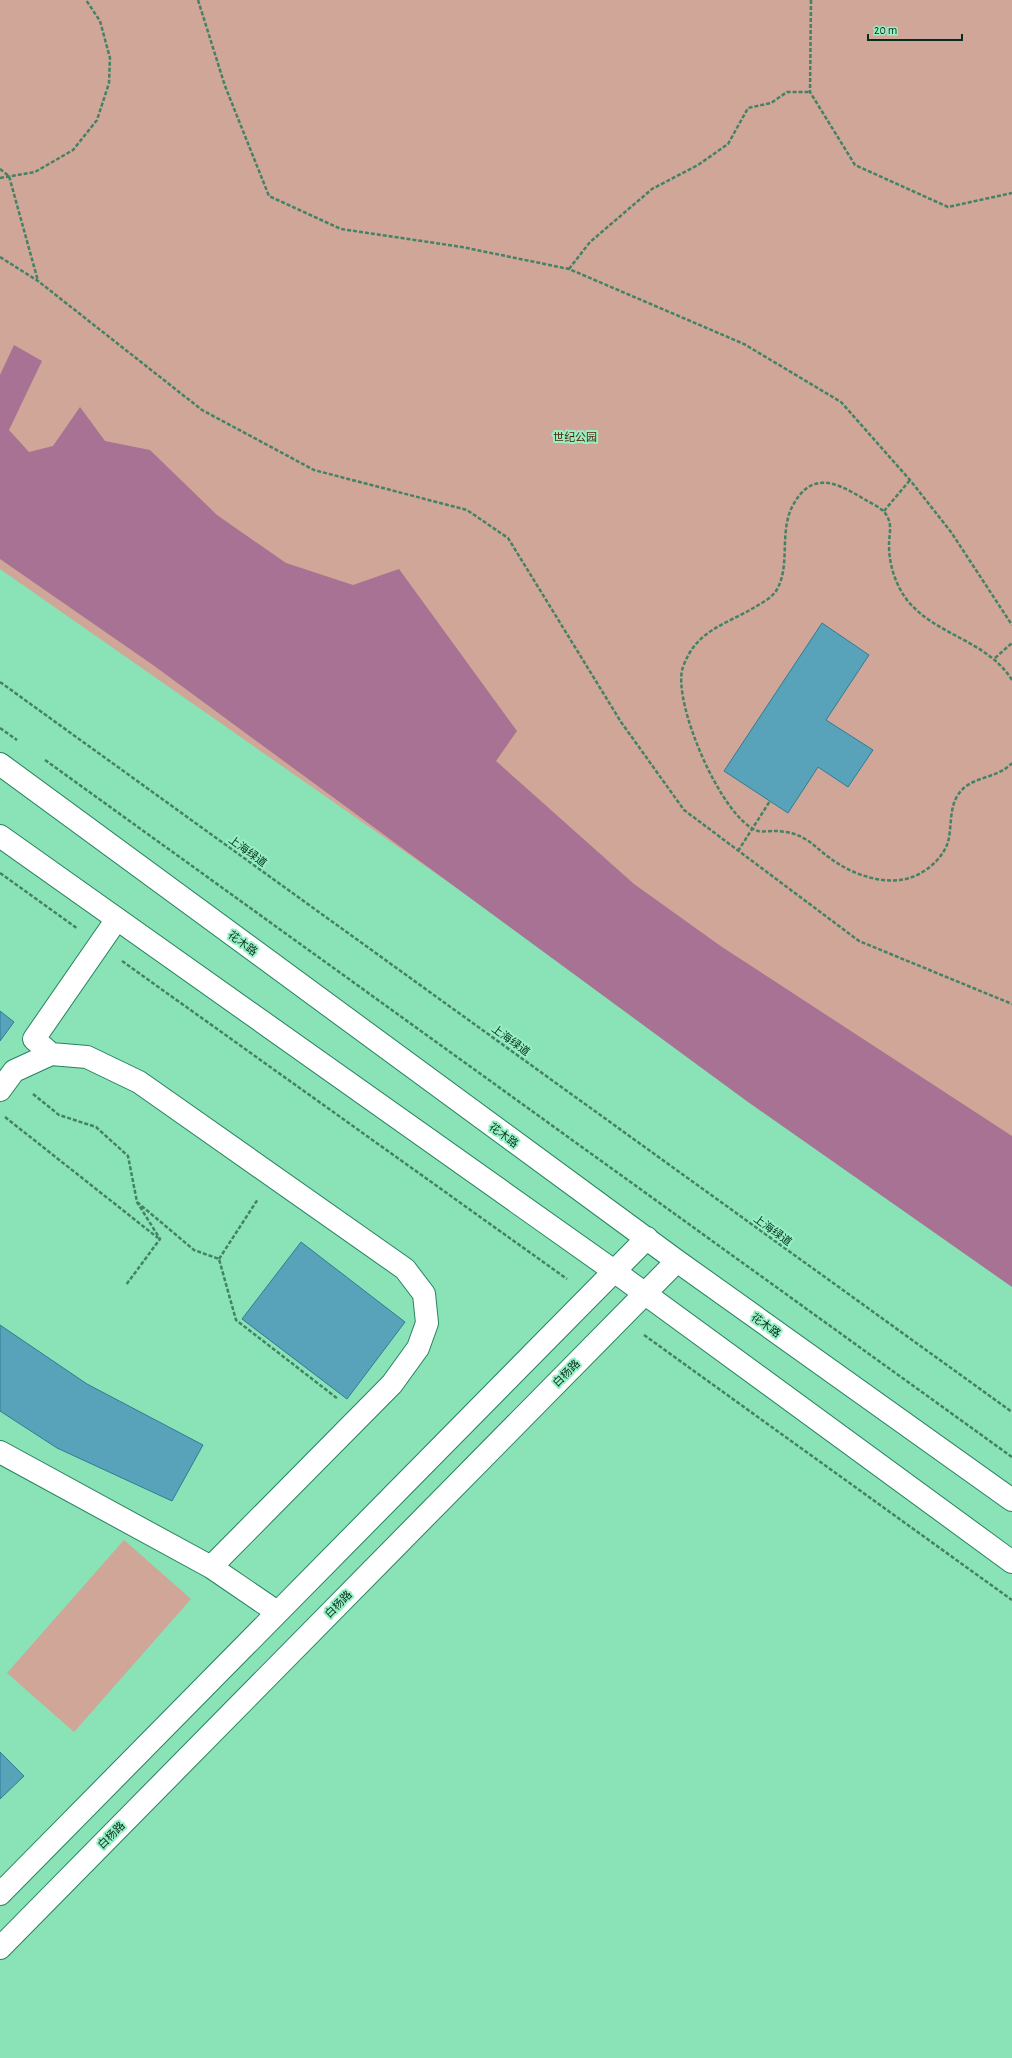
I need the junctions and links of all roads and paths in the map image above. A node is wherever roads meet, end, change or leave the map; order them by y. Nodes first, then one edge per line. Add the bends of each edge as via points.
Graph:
1 (86, 0) edge
2 (198, 0) edge
3 (811, 0) edge
4 (810, 92) junction
5 (0, 169) edge
6 (9, 176) junction
7 (0, 178) edge
8 (1012, 193) edge
9 (0, 257) edge
10 (569, 269) junction
11 (38, 281) junction
12 (910, 480) junction
13 (884, 511) junction
14 (1012, 625) edge
15 (1012, 642) edge
16 (994, 658) junction
17 (1012, 680) edge
18 (0, 682) edge
19 (0, 728) edge
20 (19, 742) dead end
21 (39, 756) dead end
22 (1012, 763) edge
23 (0, 764) edge
24 (770, 801) dead end
25 (753, 828) junction
26 (0, 836) edge
27 (738, 851) junction
28 (0, 873) edge
29 (117, 919) junction
30 (100, 944) junction
31 (1012, 1004) edge
32 (52, 1054) junction
33 (5, 1083) edge
34 (0, 1113) edge
35 (273, 1176) junction
36 (138, 1202) junction
37 (647, 1238) junction
38 (160, 1239) junction
39 (219, 1259) junction
40 (677, 1261) junction
41 (614, 1271) junction
42 (126, 1285) dead end
43 (646, 1293) junction
44 (590, 1296) junction
45 (621, 1318) junction
46 (1012, 1412) edge
47 (360, 1417) junction
48 (0, 1452) edge
49 (1012, 1457) edge
50 (1012, 1500) edge
51 (1012, 1562) edge
52 (211, 1567) junction
53 (1012, 1600) edge
54 (277, 1612) junction
55 (0, 1894) edge
56 (0, 1948) edge

1 - 6 path via 100,21 110,58 109,83 97,120 73,150 35,172
2 - 10 path via 225,86 269,196 341,229 462,247
3 - 4 path
4 - 8 path via 855,165 948,208
4 - 10 path via 786,92 771,103 748,108 728,144 698,165 652,190 590,242
5 - 6 path
6 - 7 path
6 - 11 path
9 - 11 path
10 - 12 path via 744,344 841,402
11 - 27 path via 202,410 314,470 467,510 508,538 621,722 684,810
12 - 13 path
12 - 14 path via 951,532
13 - 16 path via 890,521 889,561 905,597 919,614
13 - 25 path via 841,485 828,482 812,485 801,494 792,507 787,521 782,574 776,590 765,601 708,631 695,646 682,668 681,692 687,716 710,776 728,804
15 - 16 path
16 - 17 path
18 - 46 path, 上海绿道
19 - 20 path
21 - 49 path
22 - 25 path via 989,777 965,785 957,796 948,843 937,860 923,872 900,880 857,874 828,857 817,846 799,835 758,831
23 - 37 main road, 花木路
24 - 25 path
25 - 27 path
26 - 29 main road
27 - 31 path via 859,941
28 - 30 path
29 - 30 main road
29 - 41 main road
30 - 32 main road via 34,1039
30 - 44 path
32 - 33 main road via 14,1071
32 - 35 main road via 87,1057 139,1082
33 - 36 path via 59,1115 96,1127 128,1156
34 - 38 path
35 - 39 path
35 - 47 main road via 405,1269 424,1294 427,1323 418,1348 392,1384
36 - 38 path
36 - 39 path via 194,1250
37 - 40 main road, 花木路
37 - 41 main road
38 - 42 path
39 - 47 path via 236,1320
40 - 43 main road, 白杨路
40 - 50 main road, 花木路
41 - 43 main road
41 - 44 main road
43 - 45 main road, 白杨路
43 - 51 main road
44 - 54 main road
45 - 53 path
45 - 56 main road, 白杨路
47 - 52 main road
48 - 52 main road
52 - 54 main road
54 - 55 main road

